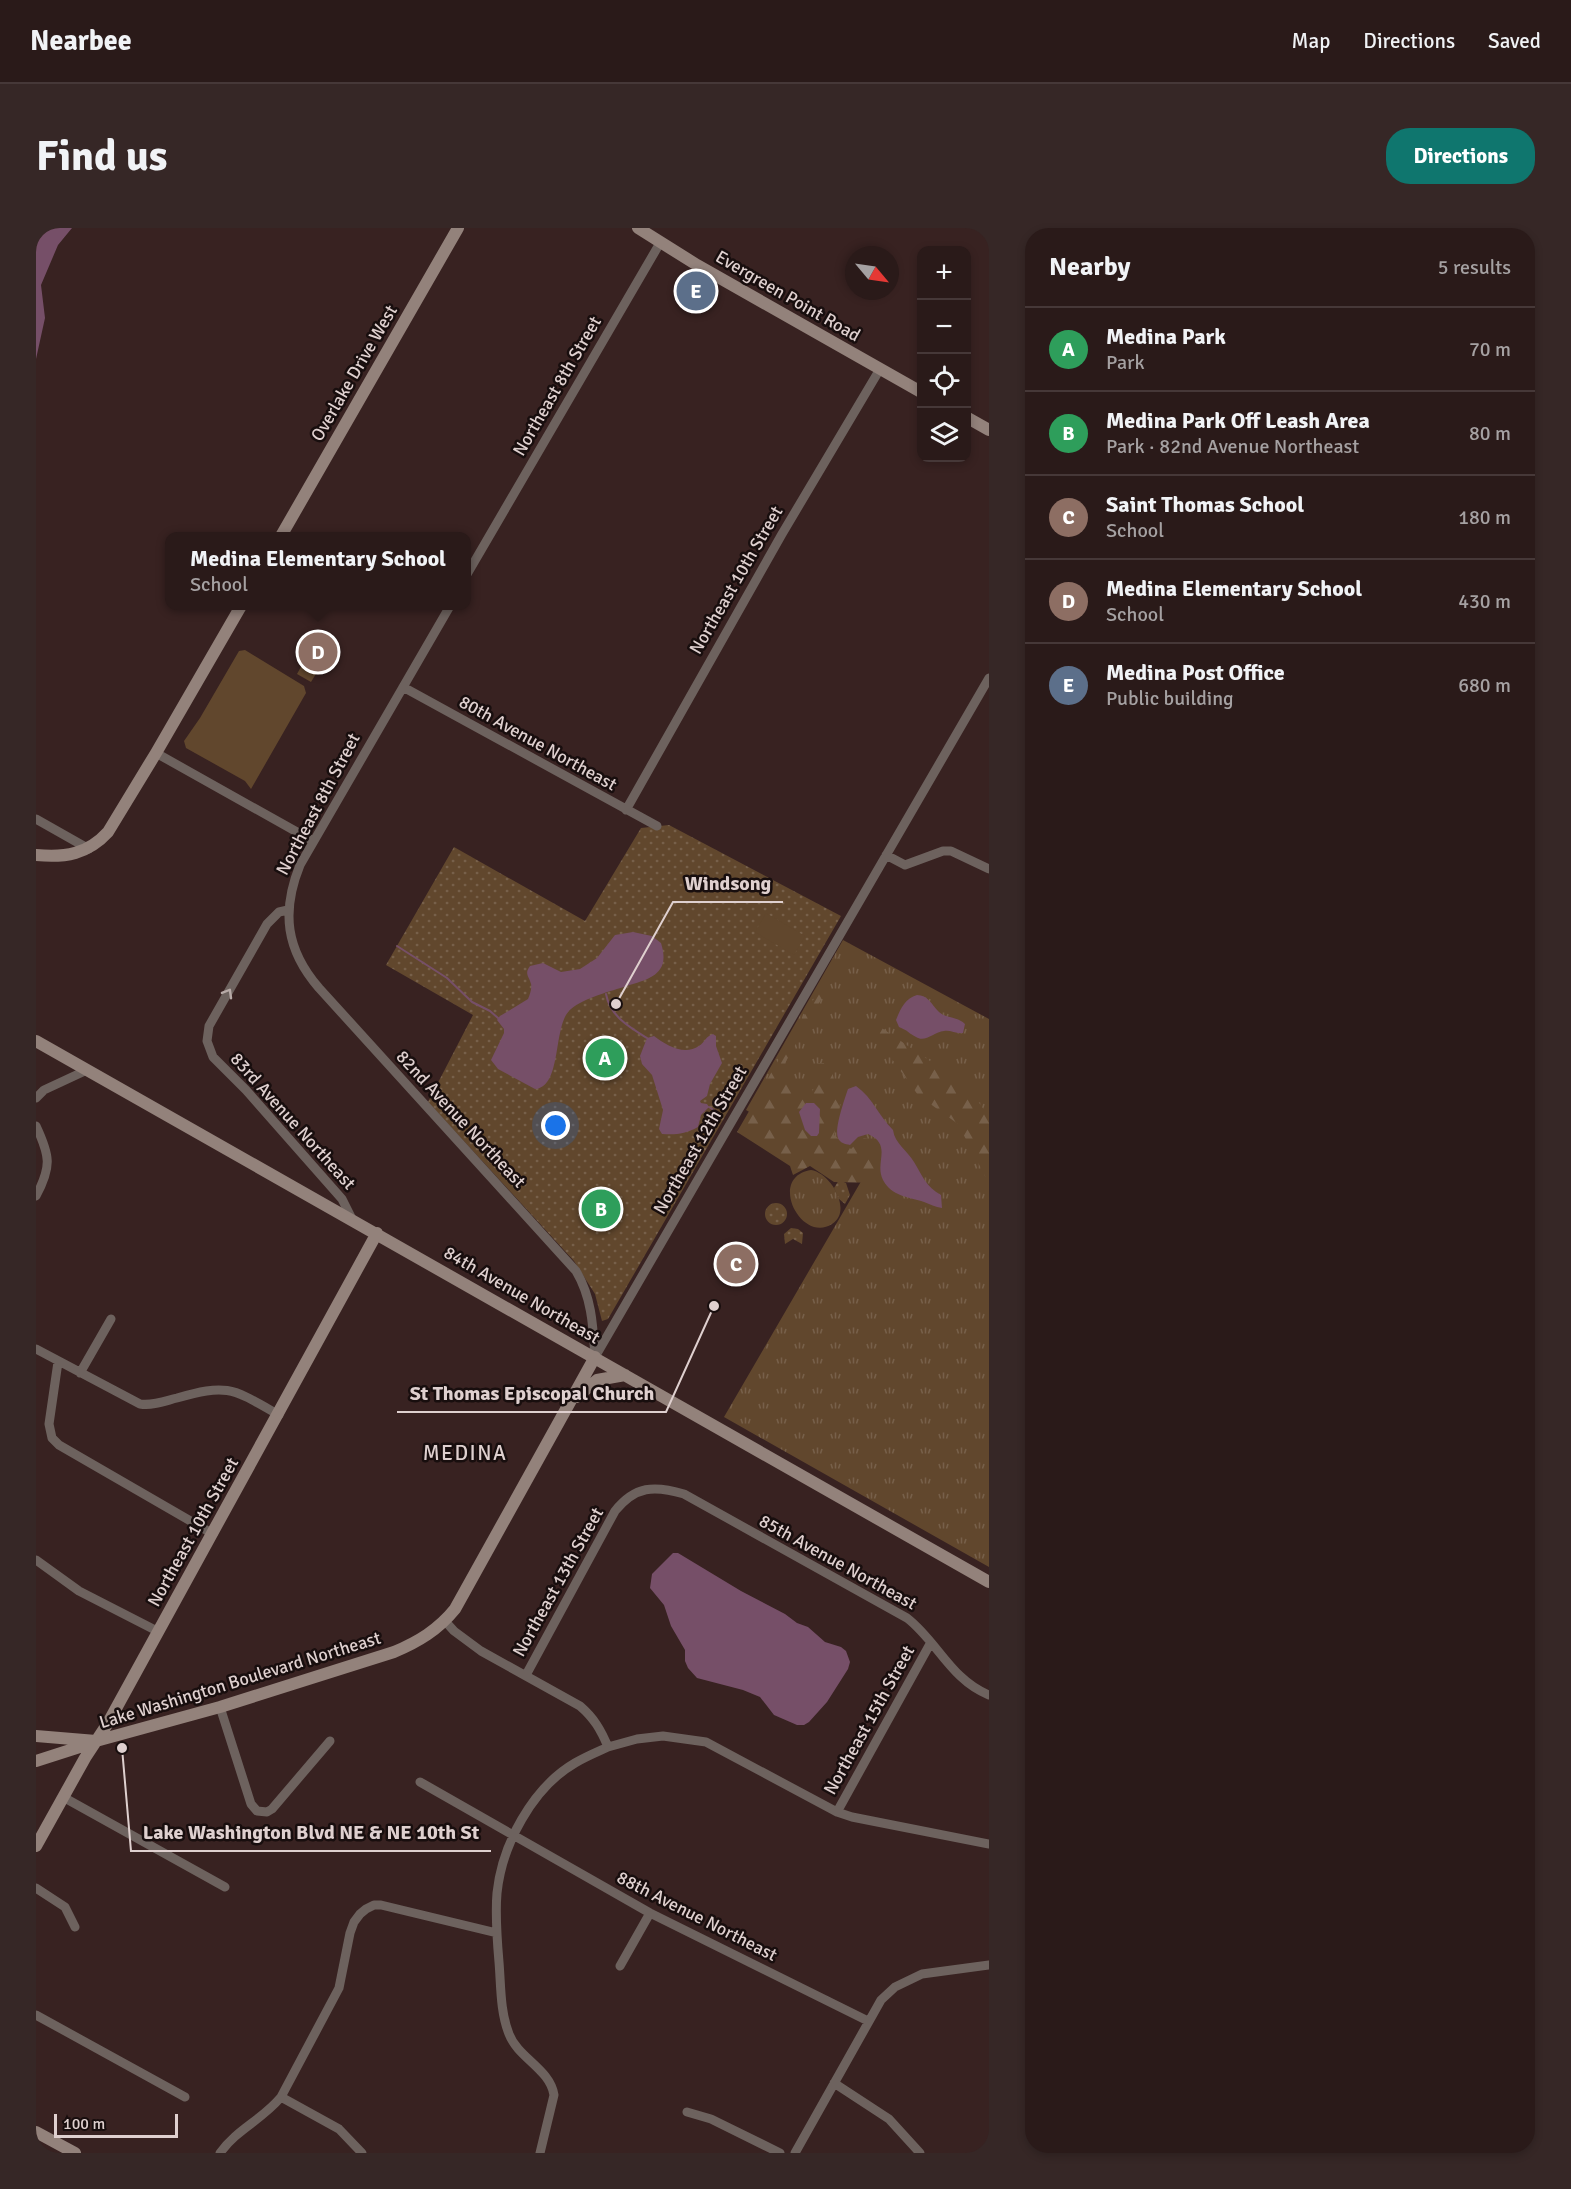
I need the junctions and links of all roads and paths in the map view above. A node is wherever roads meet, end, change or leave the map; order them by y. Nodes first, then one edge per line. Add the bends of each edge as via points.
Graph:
1 (458, 228) edge
2 (638, 228) edge
3 (660, 243) junction
4 (880, 369) junction
5 (917, 390) edge
6 (971, 420) edge
7 (989, 430) edge
8 (284, 532) edge
9 (471, 567) edge
10 (239, 610) edge
11 (448, 610) edge
12 (989, 678) edge
13 (403, 687) junction
14 (156, 753) junction
15 (626, 810) junction
16 (36, 819) edge
17 (657, 826) dead end
18 (313, 842) junction
19 (89, 849) junction
20 (36, 855) edge
21 (886, 855) junction
22 (989, 869) edge
23 (288, 910) junction
24 (36, 1041) edge
25 (87, 1070) junction
26 (36, 1098) edge
27 (36, 1126) edge
28 (36, 1196) edge
29 (352, 1219) junction
30 (377, 1233) junction
31 (111, 1319) dead end
32 (592, 1319) junction
33 (617, 1320) junction
34 (36, 1349) edge
35 (595, 1357) junction
36 (58, 1362) junction
37 (80, 1372) junction
38 (625, 1375) junction
39 (569, 1404) junction
40 (279, 1414) junction
41 (651, 1488) joint
42 (213, 1534) junction
43 (36, 1560) edge
44 (989, 1582) edge
45 (445, 1621) junction
46 (159, 1632) junction
47 (930, 1644) junction
48 (526, 1675) junction
49 (989, 1695) edge
50 (220, 1707) junction
51 (36, 1736) edge
52 (330, 1741) dead end
53 (96, 1742) junction
54 (608, 1747) junction
55 (36, 1761) edge
56 (420, 1782) dead end
57 (63, 1797) junction
58 (837, 1812) junction
59 (514, 1835) junction
60 (989, 1844) edge
61 (36, 1846) edge
62 (225, 1887) dead end
63 (36, 1888) edge
64 (650, 1913) junction
65 (75, 1927) dead end
66 (496, 1933) junction
67 (989, 1965) edge
68 (620, 1966) dead end
69 (36, 2015) edge
70 (868, 2021) junction
71 (834, 2083) junction
72 (185, 2097) dead end
73 (281, 2097) junction
74 (687, 2112) dead end
75 (36, 2132) edge
76 (75, 2153) edge
77 (220, 2153) edge
78 (362, 2153) edge
79 (540, 2153) edge
80 (780, 2153) edge
81 (795, 2153) edge
82 (921, 2153) edge

1 - 8 main road, Overlake Drive West
2 - 3 main road, Evergreen Point Road
3 - 4 main road, Evergreen Point Road
3 - 9 street, Northeast 8th Street
4 - 5 main road, Evergreen Point Road
4 - 15 street, Northeast 10th Street
6 - 7 main road
10 - 14 main road
11 - 13 street, Northeast 8th Street
12 - 21 street, Northeast 12th Street
13 - 15 street, 80th Avenue Northeast
13 - 18 street, Northeast 8th Street
14 - 18 street
14 - 19 main road via 116,821
15 - 17 street, 80th Avenue Northeast
16 - 19 street
18 - 23 street, Northeast 8th Street via 293,882
19 - 20 main road via 68,856
21 - 22 street via 905,865 951,851
21 - 33 street, Northeast 12th Street
29 -> 23 street, 83rd Avenue Northeast via 342,1199 213,1057 208,1046 209,1026 267,924 279,912
23 - 32 street, 82nd Avenue Northeast via 292,944 308,975 564,1256 584,1286
24 - 25 main road, 84th Avenue Northeast
25 - 26 street via 44,1090
25 - 29 main road, 84th Avenue Northeast
27 - 28 street via 48,1158 46,1176
29 - 30 main road, 84th Avenue Northeast
30 - 35 main road, 84th Avenue Northeast
30 - 40 main road, Northeast 10th Street
31 - 37 street
32 - 33 street via 605,1326
32 - 35 street, 82nd Avenue Northeast
33 - 35 street, Northeast 12th Street
34 - 36 street
35 - 38 main road, 84th Avenue Northeast
35 - 39 main road, Northeast 12th Street
36 - 37 street
36 - 42 street via 49,1424 52,1438
37 - 40 street via 140,1404 221,1388
38 - 39 main road via 597,1380
38 - 44 main road, 84th Avenue Northeast
39 - 45 main road, Northeast 12th Street via 466,1592
40 - 42 main road, Northeast 10th Street
41 - 47 street, 85th Avenue Northeast via 684,1494 907,1618
41 - 48 street, Northeast 13th Street via 633,1494 615,1511
42 - 46 main road, Northeast 10th Street
43 - 46 street via 79,1591
45 - 48 street via 481,1651
45 - 50 main road, Lake Washington Boulevard Northeast via 416,1643 394,1652
46 - 53 main road, Northeast 10th Street
47 - 49 street, 85th Avenue Northeast via 971,1686
47 - 58 street, Northeast 15th Street
48 - 54 street via 580,1706 600,1728
50 - 52 street via 251,1804 257,1811 273,1809
50 - 53 main road, Lake Washington Boulevard Northeast
51 - 53 main road, Lake Washington Boulevard Northeast
53 - 55 main road
53 - 57 main road, Northeast 10th Street
54 - 58 street via 663,1736 706,1742
54 - 59 street via 574,1763 557,1777 531,1807
56 - 59 street, 88th Avenue Northeast
57 - 61 main road, Northeast 10th Street
57 - 62 street
58 - 60 street
59 - 64 street, 88th Avenue Northeast
59 - 66 street via 497,1892
63 - 65 street via 65,1907
64 - 68 street
64 - 70 street, 88th Avenue Northeast
66 - 73 street via 381,1905 360,1914 350,1933 339,1988
66 - 79 street via 503,2016 510,2037 553,2087
67 - 70 street via 909,1979 881,2000
69 - 72 street
70 - 71 street
71 - 81 street
71 - 82 street via 890,2119
73 - 77 street
73 - 78 street via 339,2129
74 - 80 street via 711,2119
75 - 76 main road

